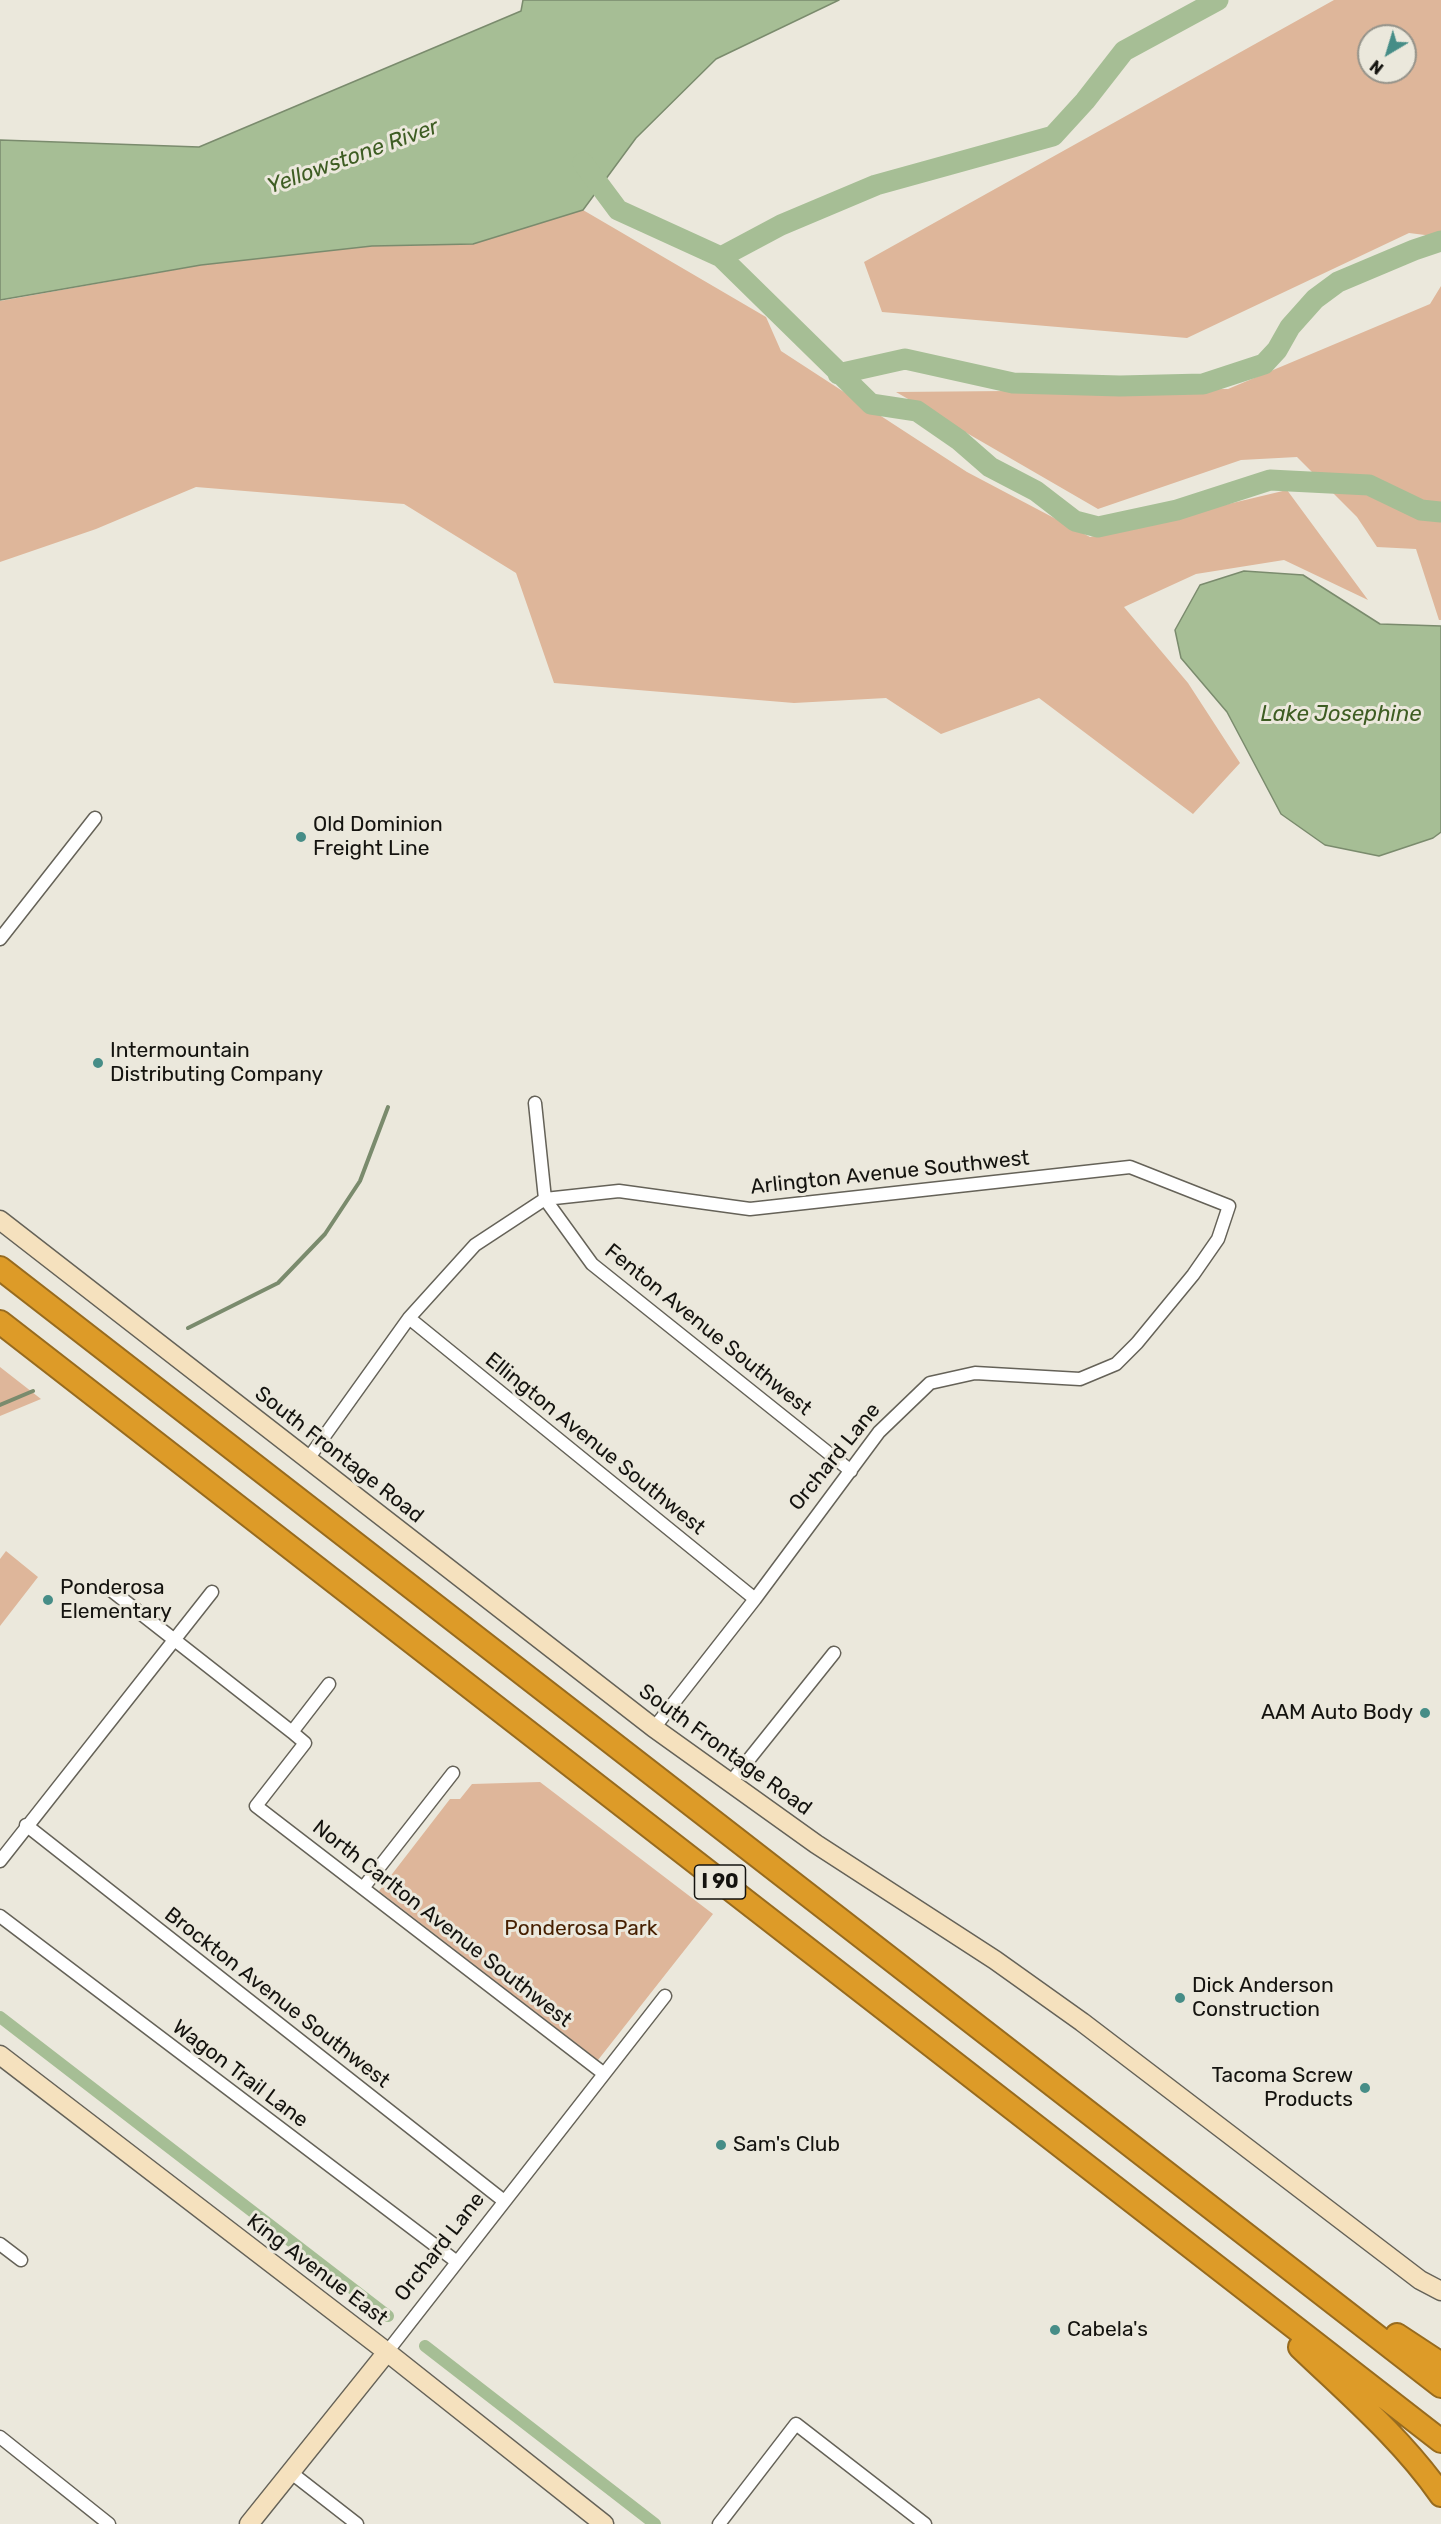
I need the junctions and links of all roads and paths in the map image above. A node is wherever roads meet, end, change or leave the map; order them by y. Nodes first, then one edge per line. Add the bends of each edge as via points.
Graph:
1 (95, 818) dead end
2 (0, 939) edge
3 (535, 1103) dead end
4 (544, 1199) junction
5 (1229, 1206) joint
6 (0, 1220) edge
7 (0, 1268) edge
8 (409, 1318) junction
9 (0, 1322) edge
10 (308, 1459) junction
11 (851, 1471) junction
12 (107, 1587) dead end
13 (212, 1592) dead end
14 (755, 1599) junction
15 (173, 1639) junction
16 (834, 1653) dead end
17 (329, 1684) dead end
18 (654, 1728) junction
19 (292, 1732) junction
20 (453, 1773) dead end
21 (730, 1783) junction
22 (26, 1825) junction
23 (0, 1861) edge
24 (363, 1888) junction
25 (0, 1917) edge
26 (665, 1996) dead end
27 (0, 2055) edge
28 (603, 2073) junction
29 (504, 2201) junction
30 (1247, 2236) junction
31 (0, 2244) edge
32 (21, 2260) dead end
33 (457, 2262) junction
34 (1214, 2265) junction
35 (1441, 2291) edge
36 (387, 2352) junction
37 (1441, 2364) edge
38 (1441, 2386) edge
39 (0, 2437) edge
40 (1441, 2441) edge
41 (290, 2471) junction
42 (1441, 2495) edge
43 (109, 2524) edge
44 (249, 2524) edge
45 (357, 2524) edge
46 (604, 2524) edge
47 (718, 2524) edge
48 (925, 2524) edge

1 - 2 street
3 - 4 street
4 - 5 street, Arlington Avenue Southwest via 619,1191 750,1209 1130,1167
4 - 8 street, Arlington Avenue Southwest via 475,1245
4 - 11 street, Fenton Avenue Southwest via 592,1264
5 - 11 street, Orchard Lane via 1218,1239 1193,1275 1116,1364 1080,1379 975,1373 930,1383 879,1432
6 - 10 main road, South Frontage Road
7 - 30 highway, I 90
8 - 10 street, Arlington Avenue Southwest
8 - 14 street, Ellington Avenue Southwest
9 - 34 highway, I 90
10 - 18 main road, South Frontage Road
11 - 14 street, Orchard Lane
12 - 15 street
13 - 15 street
14 - 18 street, Orchard Lane
15 - 19 street
15 - 22 street
16 - 21 street
17 - 19 street
18 - 21 main road, South Frontage Road
19 - 24 street, North Carlton Avenue Southwest via 305,1743 256,1806
20 - 24 street
21 - 35 main road, South Frontage Road via 1082,2022 1420,2280
22 - 23 street
22 - 29 street, Brockton Avenue Southwest
24 - 28 street, North Carlton Avenue Southwest
25 - 33 street, Wagon Trail Lane
26 - 28 street, Orchard Lane
27 - 36 main road, King Avenue East
28 - 29 street, Orchard Lane
29 - 33 street, Orchard Lane
30 - 37 highway
30 - 38 highway, I 90
31 - 32 street
33 - 36 street, Orchard Lane
34 - 40 highway, I 90
34 - 42 highway via 1372,2417 1425,2471
36 - 41 main road, Orchard Lane
36 - 46 main road, King Avenue East
39 - 43 street
41 - 44 main road, Orchard Lane
41 - 45 street
47 - 48 street via 795,2424

